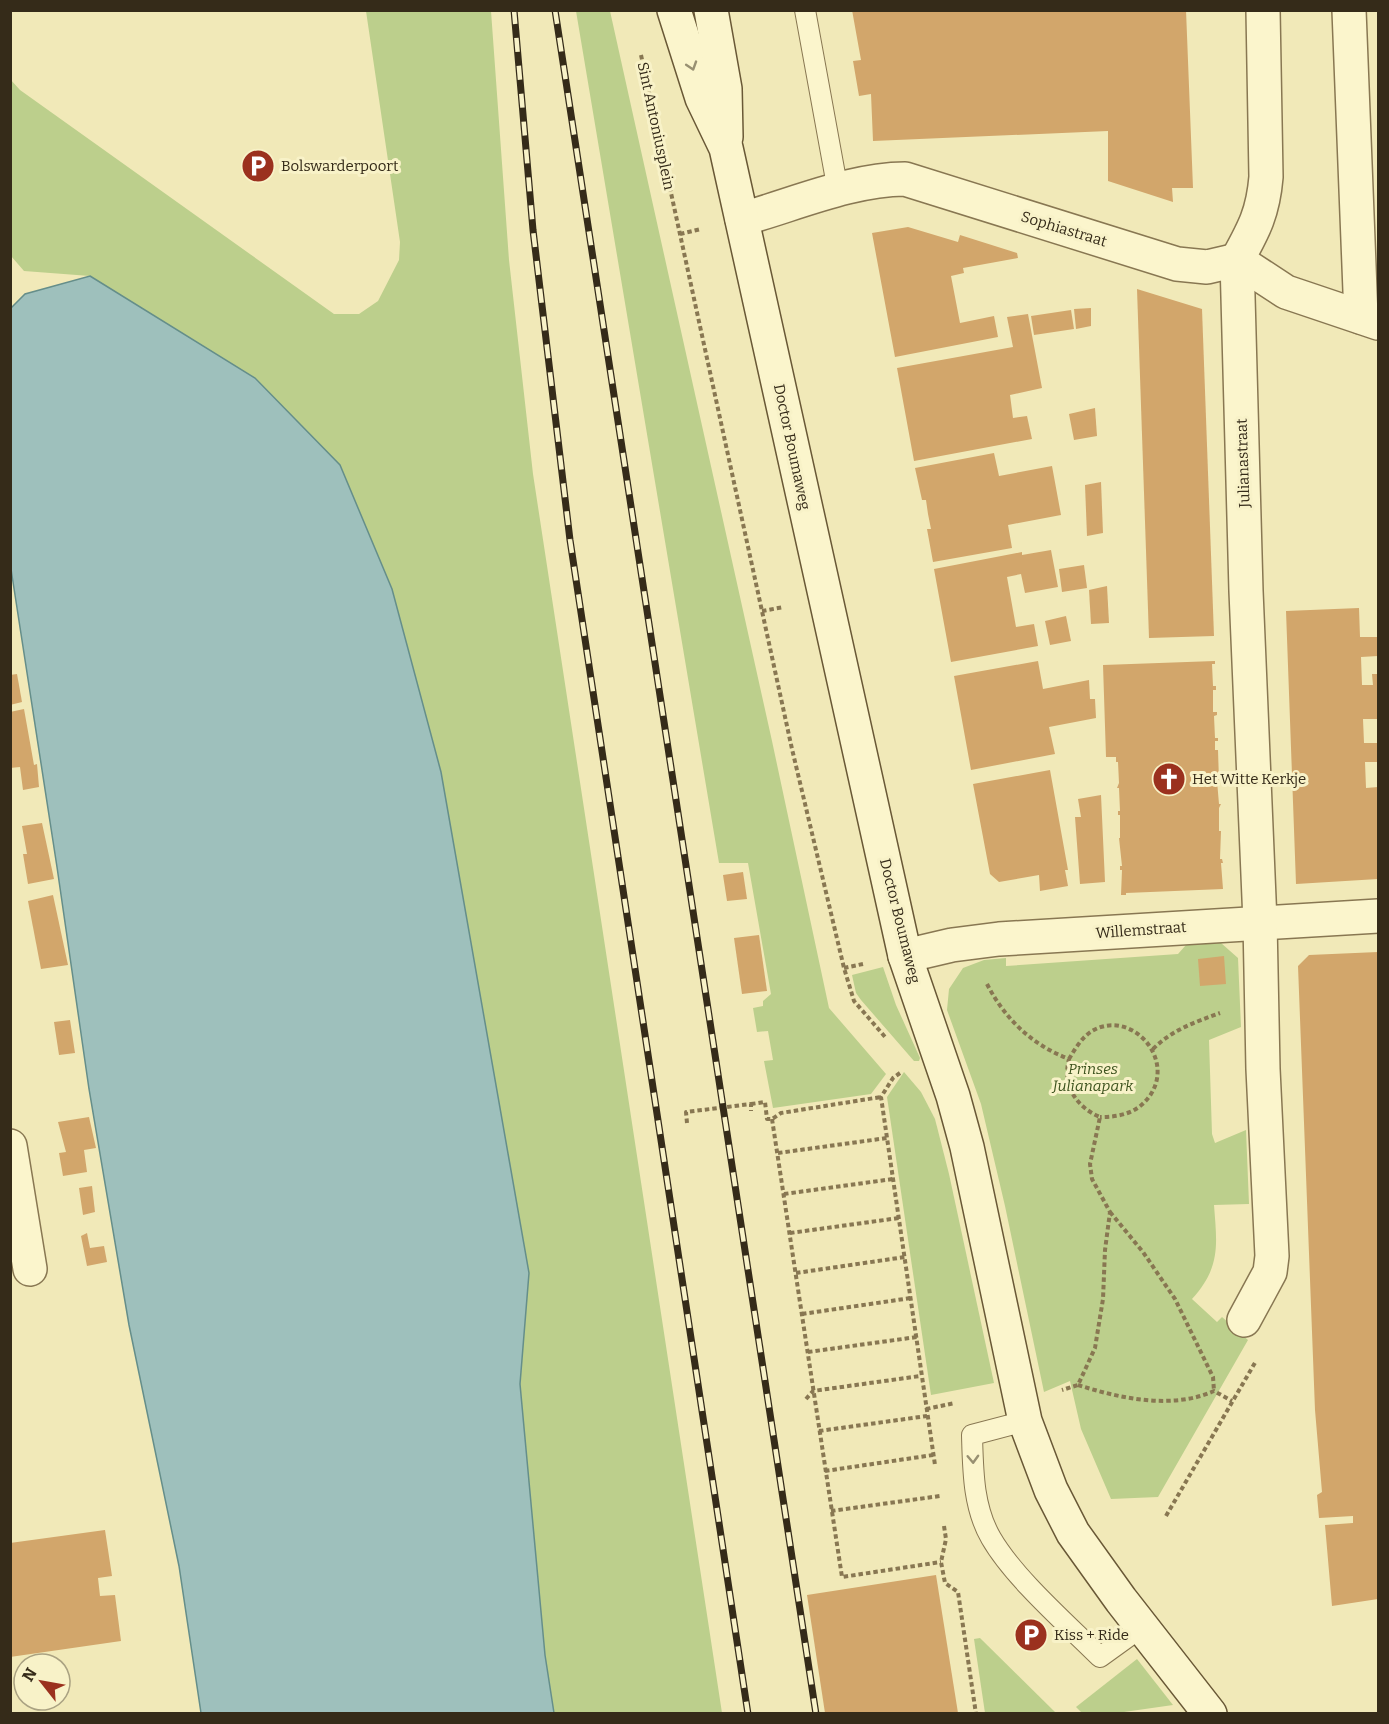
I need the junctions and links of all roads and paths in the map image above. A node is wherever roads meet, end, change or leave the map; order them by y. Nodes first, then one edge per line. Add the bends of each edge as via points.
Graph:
1 (674, 10) edge
2 (711, 10) edge
3 (805, 10) edge
4 (1263, 10) edge
5 (1349, 10) edge
6 (640, 52) dead end
7 (726, 148) junction
8 (838, 191) junction
9 (742, 219) junction
10 (1237, 260) junction
11 (1370, 320) edge
12 (1378, 916) edge
13 (1260, 922) junction
14 (971, 942) junction
15 (905, 956) junction
16 (1262, 1001) junction
17 (890, 1041) dead end
18 (1153, 1049) junction
19 (1069, 1059) junction
20 (902, 1072) dead end
21 (881, 1097) junction
22 (751, 1104) junction
23 (751, 1111) dead end
24 (1100, 1117) junction
25 (772, 1119) junction
26 (687, 1123) dead end
27 (886, 1138) junction
28 (10, 1146) edge
29 (778, 1153) junction
30 (893, 1179) junction
31 (783, 1194) junction
32 (1110, 1212) junction
33 (899, 1218) junction
34 (789, 1233) junction
35 (904, 1257) junction
36 (30, 1269) dead end
37 (796, 1273) junction
38 (911, 1298) junction
39 (802, 1314) junction
40 (1244, 1320) joint
41 (917, 1337) junction
42 (808, 1353) junction
43 (920, 1376) junction
44 (1078, 1385) junction
45 (813, 1391) junction
46 (1214, 1391) junction
47 (1055, 1392) dead end
48 (806, 1399) dead end
49 (1232, 1401) junction
50 (926, 1409) dead end
51 (927, 1416) dead end
52 (1025, 1421) junction
53 (819, 1431) junction
54 (933, 1455) dead end
55 (825, 1471) junction
56 (940, 1496) dead end
57 (831, 1511) junction
58 (1166, 1516) dead end
59 (946, 1539) dead end
60 (941, 1562) junction
61 (1143, 1626) junction
62 (976, 1713) edge
63 (1210, 1713) edge

1 -> 7 street, Doctor Boumaweg via 702,98
2 - 7 street, Doctor Boumaweg via 725,89
3 - 8 lane
4 - 10 street, Julianastraat via 1264,201
5 - 11 street
6 - 17 path, Sint Antoniusplein via 792,749 844,968 854,1001
7 - 9 street, Doctor Boumaweg
8 - 9 street, Sophiastraat
8 - 10 street, Sophiastraat via 905,179 1177,264 1207,267
9 - 15 street, Doctor Boumaweg
10 - 11 street via 1286,292
10 - 13 street, Julianastraat
12 - 13 street, Willemstraat
13 - 14 street, Willemstraat
13 - 16 street
14 - 15 street, Willemstraat
14 - 19 path via 989,988 1014,1024 1031,1039
15 - 52 street, Doctor Boumaweg via 967,1147
16 - 18 path via 1193,1023
16 - 40 street via 1272,1256 1270,1272
18 - 19 path via 1136,1034 1115,1025 1092,1031
18 - 24 path via 1159,1074 1143,1104 1121,1116
19 - 24 path via 1066,1070 1072,1094 1086,1110
20 - 21 path via 893,1078
21 - 25 path via 780,1113
21 - 27 path
22 - 23 path
22 - 25 path via 765,1102 767,1119
22 - 26 path via 686,1112
24 - 32 path via 1091,1171 1097,1192
25 - 29 path
27 - 29 path
27 - 30 path
28 - 36 street
29 - 31 path
30 - 31 path
30 - 33 path
31 - 34 path
32 - 44 path via 1099,1329
32 - 46 path via 1175,1299 1213,1377
33 - 34 path
33 - 35 path
34 - 37 path
35 - 37 path
35 - 38 path
37 - 39 path
38 - 39 path
38 - 41 path
39 - 42 path
40 - 49 path via 1272,1334
41 - 42 path
41 - 43 path
42 - 45 path
43 - 45 path
43 - 50 path
44 - 46 path via 1169,1401
44 - 47 path
45 - 48 path
45 - 53 path
46 - 49 path
49 - 58 path
51 - 53 path
52 - 61 street, Doctor Boumaweg via 1051,1490 1073,1533
52 -> 61 lane via 972,1435 974,1484 991,1538 1015,1570 1101,1657
53 - 55 path
54 - 55 path
55 - 57 path
56 - 57 path
57 - 60 path via 842,1577
59 - 60 path
60 - 62 path via 945,1583 957,1592
61 - 63 street, Doctor Boumaweg

